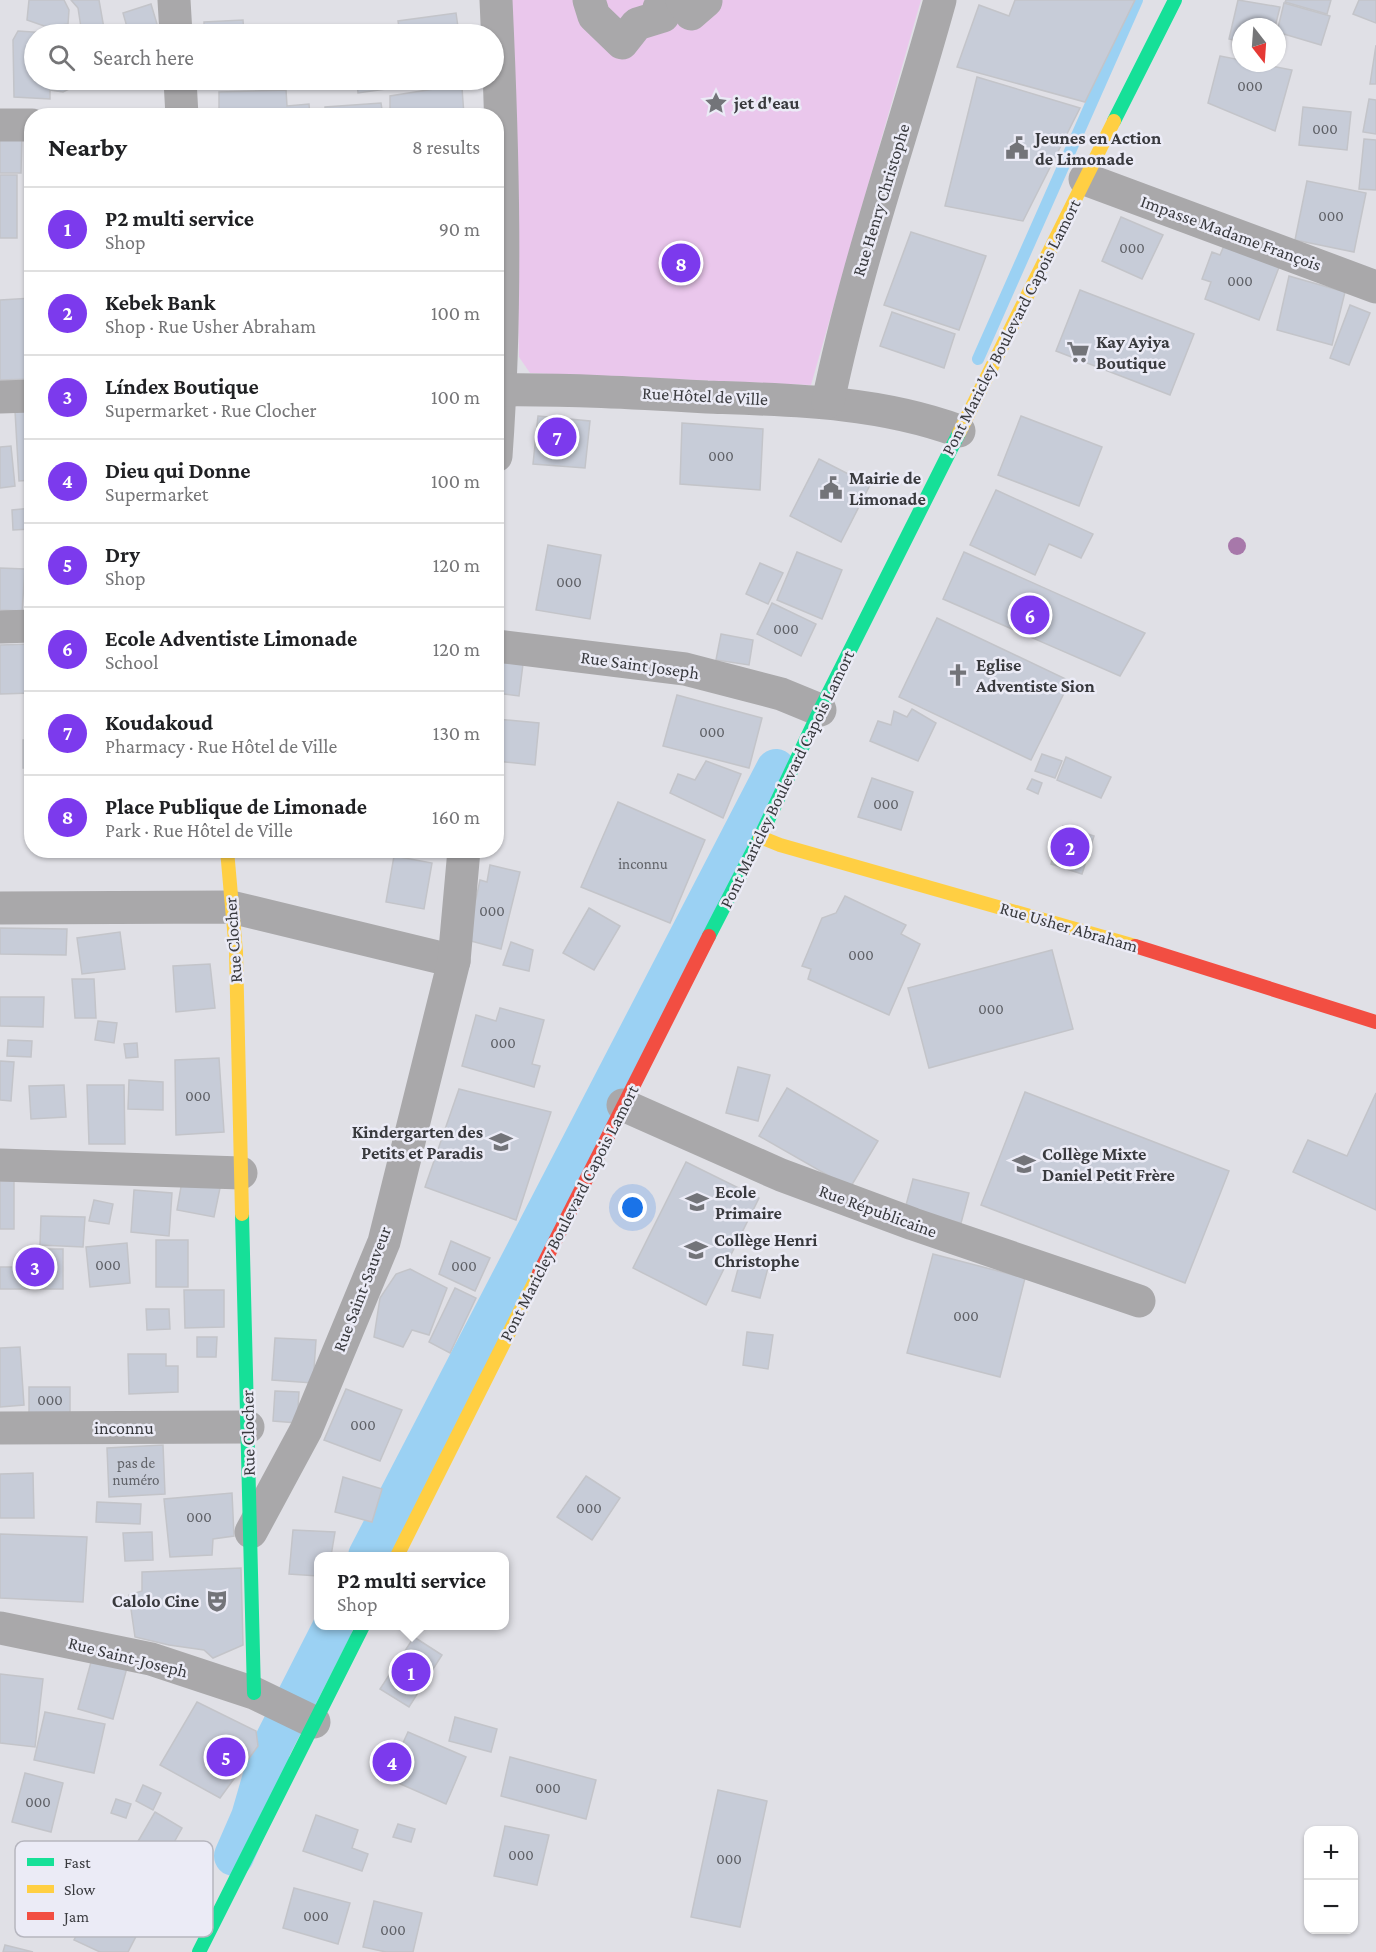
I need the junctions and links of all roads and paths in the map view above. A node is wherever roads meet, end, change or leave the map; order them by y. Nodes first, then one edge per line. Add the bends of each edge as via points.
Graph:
1 (174, 0) edge
2 (496, 0) edge
3 (589, 0) edge
4 (670, 0) edge
5 (682, 0) edge
6 (705, 0) edge
7 (940, 0) edge
8 (1175, 0) edge
9 (175, 24) edge
10 (497, 24) edge
11 (181, 90) edge
12 (500, 90) edge
13 (182, 108) edge
14 (501, 108) edge
15 (0, 125) edge
16 (24, 125) edge
17 (1085, 179) junction
18 (1376, 287) edge
19 (831, 389) junction
20 (504, 390) edge
21 (0, 396) edge
22 (24, 396) edge
23 (951, 429) junction
24 (24, 626) edge
25 (0, 627) edge
26 (504, 647) edge
27 (799, 701) junction
28 (760, 837) junction
29 (228, 858) edge
30 (463, 858) edge
31 (231, 907) junction
32 (0, 908) edge
33 (453, 962) junction
34 (1376, 1022) edge
35 (623, 1105) junction
36 (0, 1165) edge
37 (242, 1173) junction
38 (1139, 1301) dead end
39 (248, 1427) junction
40 (0, 1428) edge
41 (250, 1532) junction
42 (400, 1552) edge
43 (0, 1628) edge
44 (359, 1630) edge
45 (287, 1709) junction
46 (213, 1913) edge
47 (204, 1937) edge
48 (199, 1952) edge

1 - 9 street
2 - 10 street
3 - 4 street via 594,16 622,43 637,24 663,16 659,8
5 - 6 street via 691,14
7 - 19 street, Rue Henry Christophe via 856,281
8 - 17 street, Pont Maricley Boulevard Capois Lamort
11 - 13 street
12 - 14 street
15 - 16 street
17 - 18 street, Impasse Madame François
17 - 23 street, Pont Maricley Boulevard Capois Lamort
19 - 20 street, Rue Hôtel de Ville via 623,393
19 - 23 street, Rue Hôtel de Ville
21 - 22 street
23 - 27 street, Pont Maricley Boulevard Capois Lamort
24 - 25 street
26 - 27 street, Rue Saint Joseph via 685,669
27 - 28 street, Pont Maricley Boulevard Capois Lamort
28 - 34 street, Rue Usher Abraham via 1086,931
28 - 35 street, Pont Maricley Boulevard Capois Lamort
29 - 31 street, Rue Clocher
30 - 33 street, Rue Saint-Sauveur
31 - 32 street
31 - 33 street
31 - 37 street, Rue Clocher via 236,952
33 - 41 street, Rue Saint-Sauveur via 384,1242 306,1430
35 - 38 street, Rue Républicaine via 803,1183
35 - 42 street, Pont Maricley Boulevard Capois Lamort
36 - 37 street
37 - 39 street, Rue Clocher
39 - 40 street, inconnu
39 - 41 street, Rue Clocher
41 - 45 street, Rue Clocher
43 - 45 street, Rue Saint-Joseph via 151,1659
44 - 45 street
45 - 46 street
47 - 48 street

